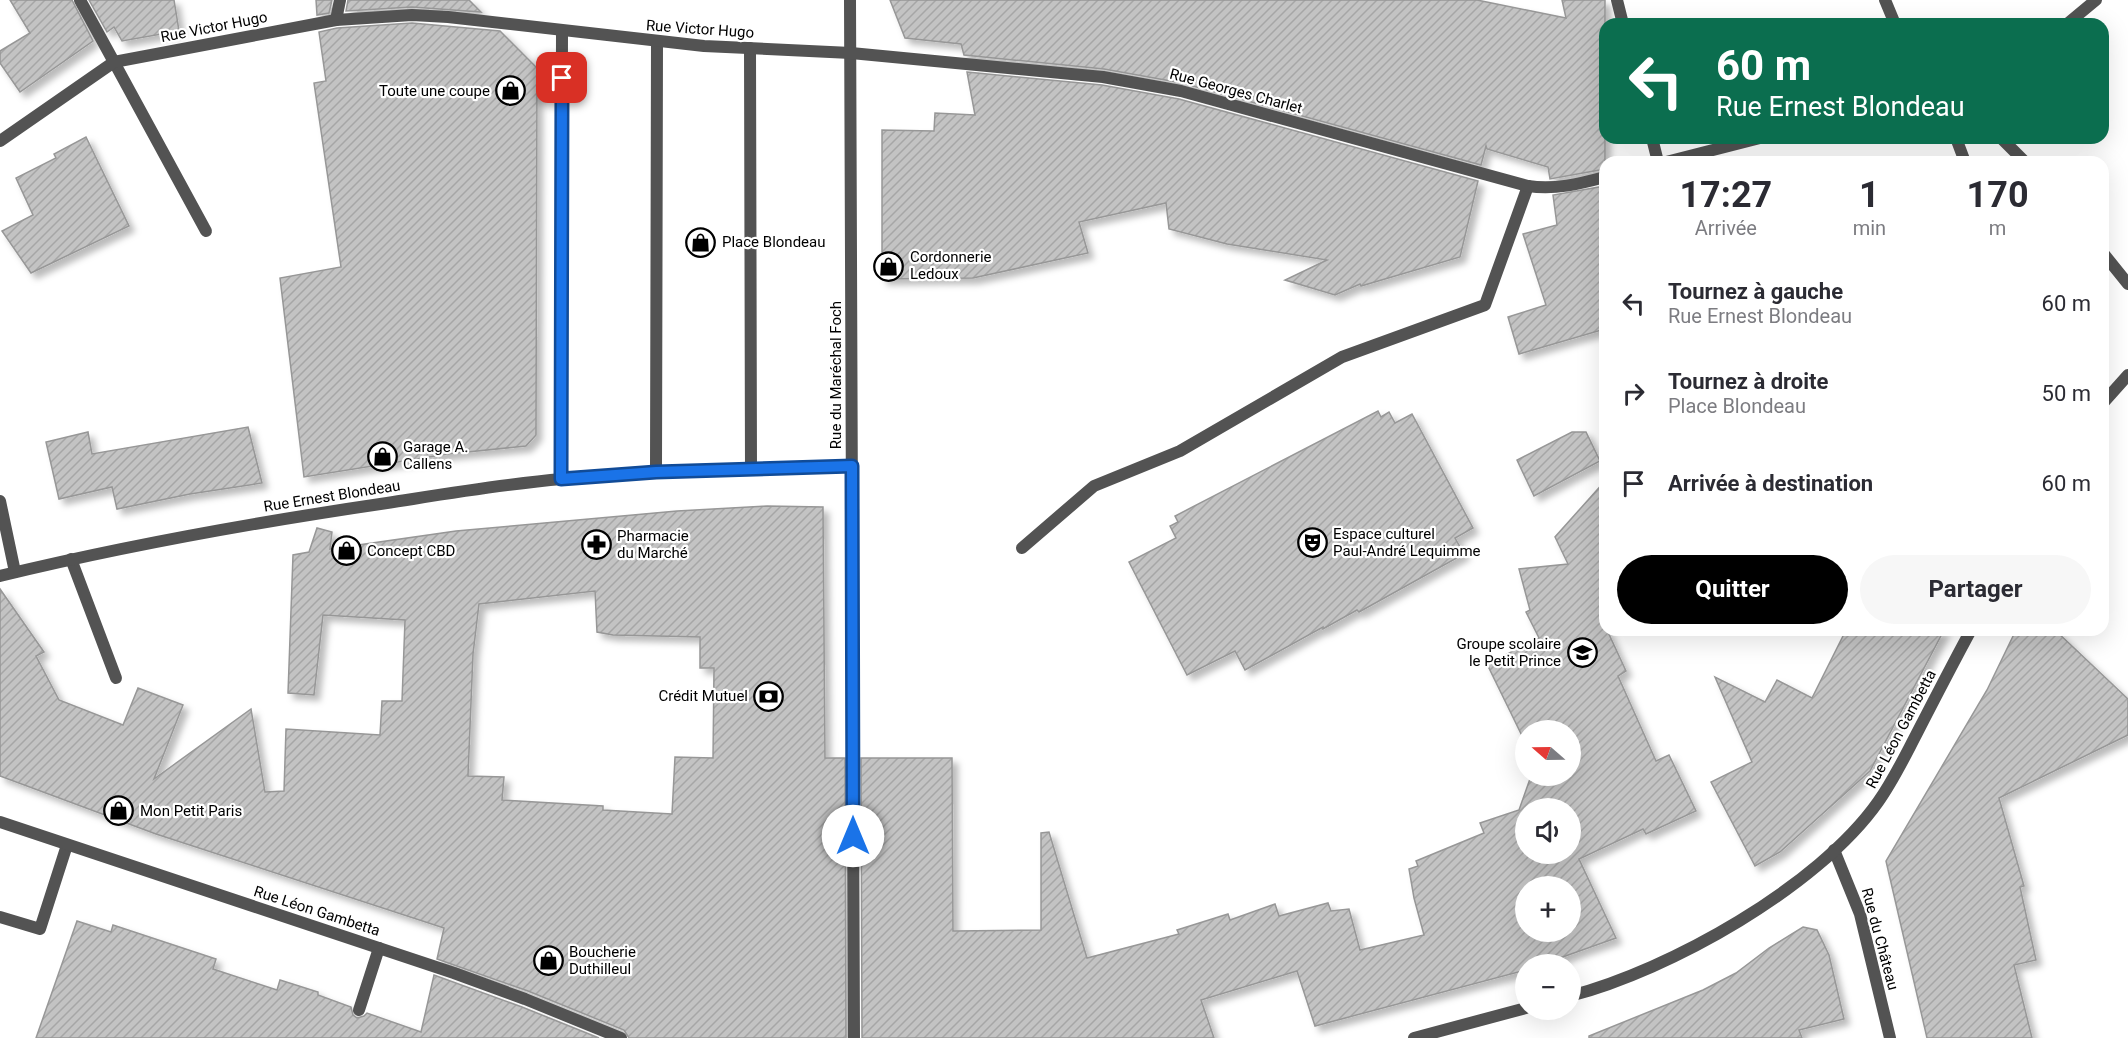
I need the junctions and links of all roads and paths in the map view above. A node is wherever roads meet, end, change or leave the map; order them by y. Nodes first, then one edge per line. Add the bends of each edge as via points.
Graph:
1 (80, 0) edge
2 (340, 0) edge
3 (850, 0) edge
4 (1617, 0) edge
5 (1885, 0) edge
6 (2096, 0) edge
7 (1622, 18) edge
8 (1892, 18) edge
9 (2074, 18) edge
10 (336, 20) junction
11 (562, 31) junction
12 (657, 42) junction
13 (750, 48) junction
14 (851, 53) junction
15 (114, 62) junction
16 (0, 141) edge
17 (1736, 144) edge
18 (2007, 144) edge
19 (1690, 156) edge
20 (2019, 156) edge
21 (1599, 178) edge
22 (1528, 186) junction
23 (206, 231) dead end
24 (2109, 260) edge
25 (2128, 284) edge
26 (2128, 375) edge
27 (2109, 396) edge
28 (852, 466) junction
29 (750, 470) junction
30 (656, 472) junction
31 (561, 479) junction
32 (0, 501) edge
33 (1022, 549) dead end
34 (71, 559) junction
35 (15, 572) junction
36 (0, 576) edge
37 (1968, 636) edge
38 (116, 678) dead end
39 (0, 822) edge
40 (67, 845) junction
41 (1834, 850) junction
42 (0, 916) edge
43 (379, 948) junction
44 (1581, 992) edge
45 (359, 1010) dead end
46 (1515, 1011) edge
47 (621, 1038) edge
48 (854, 1038) edge
49 (1414, 1038) edge
50 (1890, 1038) edge

1 - 15 street
2 - 10 street
3 - 14 street, Rue du Maréchal Foch
4 - 7 street
5 - 8 street
6 - 9 street
10 - 11 street, Rue Victor Hugo via 412,15
10 - 15 street, Rue Victor Hugo
11 - 12 street, Rue Victor Hugo
11 - 31 street
12 - 13 street, Rue Victor Hugo
12 - 30 street
13 - 14 street, Rue Victor Hugo
13 - 29 street
14 - 22 street, Rue Georges Charlet via 1104,77 1158,86
14 - 28 street, Rue du Maréchal Foch
15 - 16 street, Rue Victor Hugo
15 - 23 street
17 - 19 street
18 - 20 street
21 - 22 street, Rue Georges Charlet via 1545,189
22 - 33 street via 1485,304 1342,357 1180,451 1094,486
24 - 25 street
26 - 27 street
28 - 29 street, Rue Ernest Blondeau
28 - 48 street, Rue du Maréchal Foch
29 - 30 street, Rue Ernest Blondeau
30 - 31 street, Rue Ernest Blondeau
31 - 34 street, Rue Ernest Blondeau via 308,514
32 - 35 street
34 - 35 street, Rue Ernest Blondeau
34 - 38 street
35 - 36 street, Rue Ernest Blondeau
37 - 41 street, Rue Léon Gambetta via 1893,779 1861,824
39 - 40 street, Rue Léon Gambetta
40 - 42 street via 40,929
40 - 43 street, Rue Léon Gambetta
41 - 44 street, Rue Léon Gambetta via 1789,888 1726,928 1661,962
41 - 50 street, Rue du Château via 1860,914
43 - 45 street
43 - 47 street, Rue Léon Gambetta via 525,999
46 - 49 street

